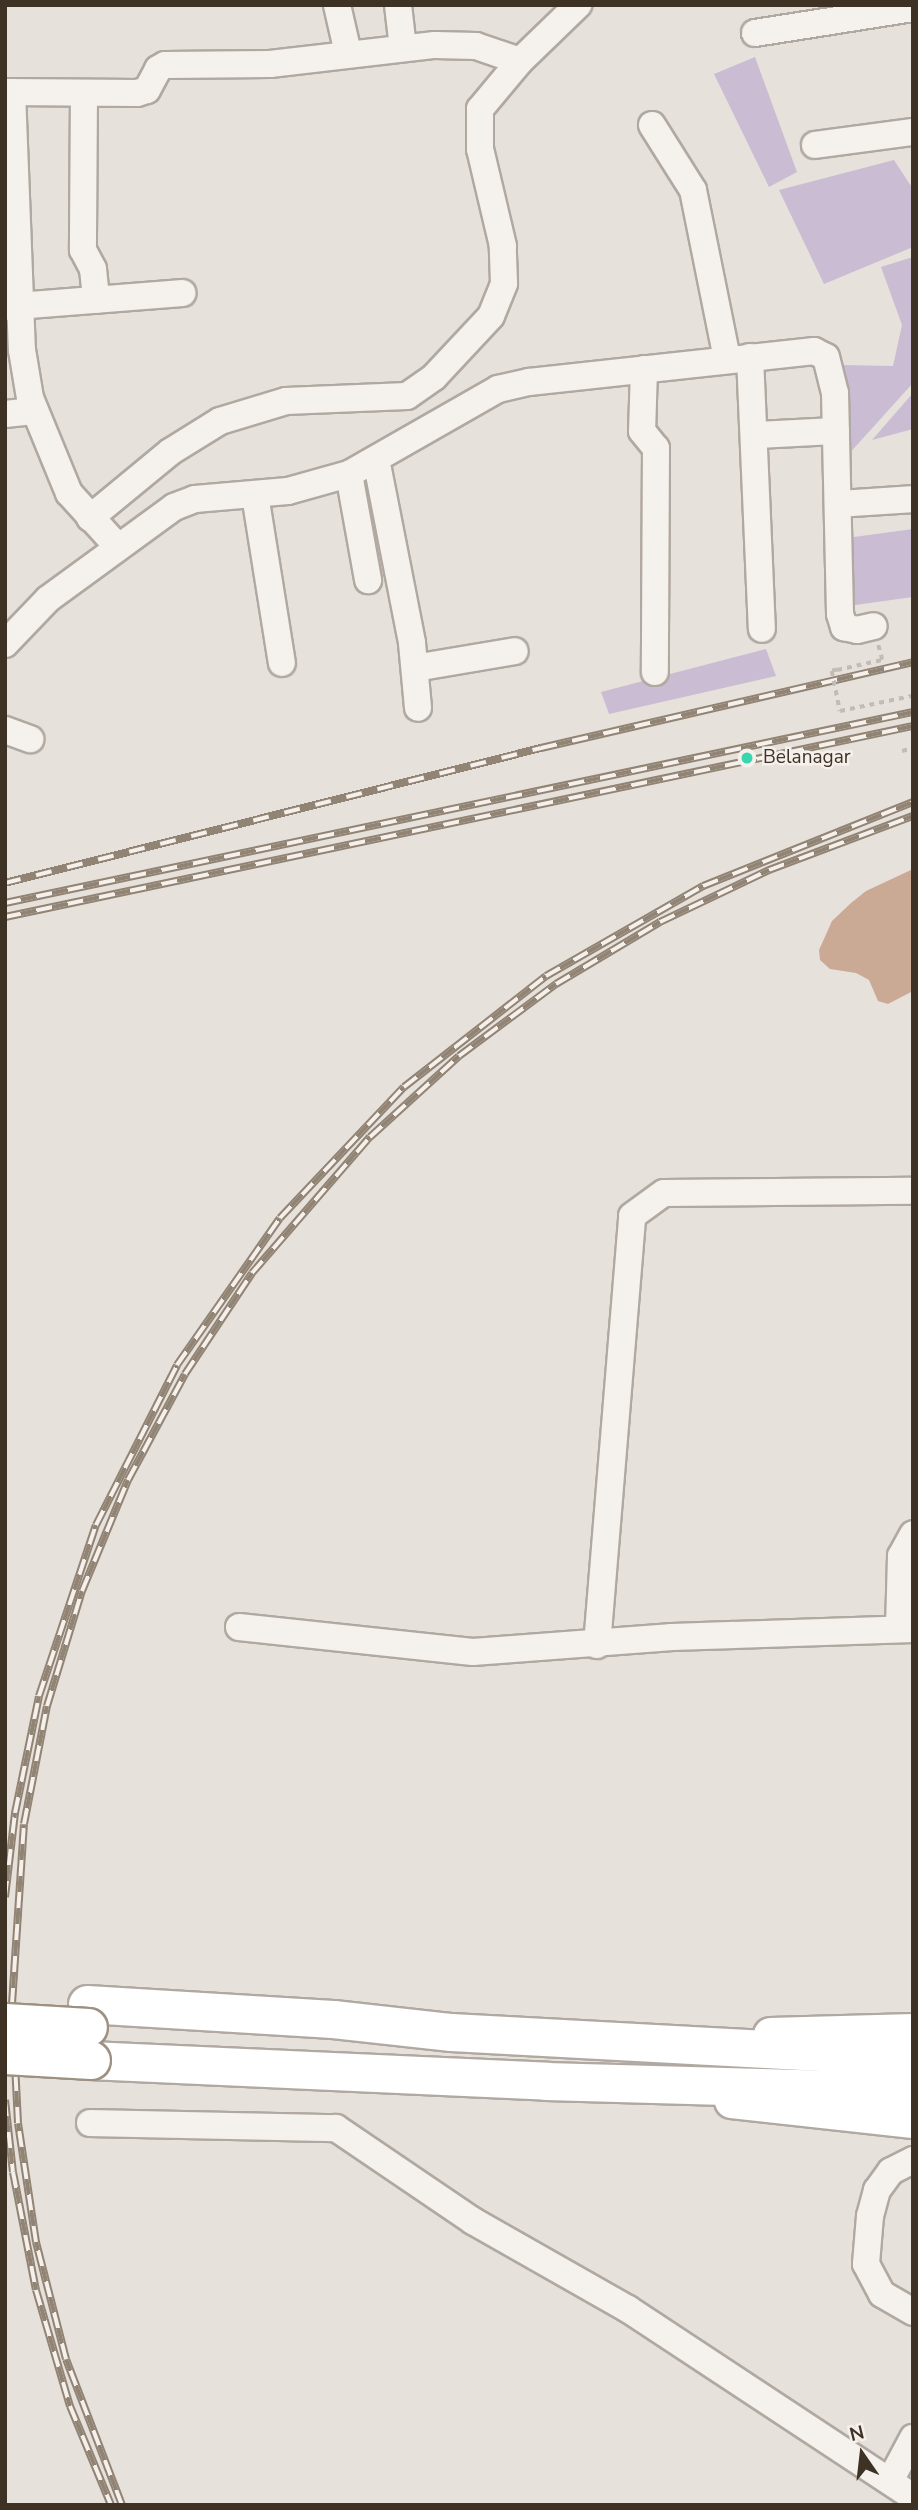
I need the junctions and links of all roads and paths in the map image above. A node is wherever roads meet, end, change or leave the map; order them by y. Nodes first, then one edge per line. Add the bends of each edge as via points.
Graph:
1 (337, 5) edge
2 (398, 5) edge
3 (578, 5) edge
4 (913, 8) edge
5 (755, 33) dead end
6 (403, 48) junction
7 (342, 53) junction
8 (520, 61) junction
9 (9, 92) edge
10 (85, 93) junction
11 (652, 125) dead end
12 (913, 132) edge
13 (815, 145) dead end
14 (182, 293) dead end
15 (96, 300) junction
16 (13, 306) edge
17 (739, 358) junction
18 (644, 369) junction
19 (15, 378) edge
20 (34, 411) junction
21 (5, 414) edge
22 (836, 431) junction
23 (756, 435) junction
24 (376, 459) junction
25 (349, 474) junction
26 (255, 495) junction
27 (913, 499) edge
28 (838, 504) junction
29 (105, 534) junction
30 (368, 580) dead end
31 (874, 626) dead end
32 (762, 629) dead end
33 (5, 644) edge
34 (515, 651) dead end
35 (875, 662) dead end
36 (282, 663) dead end
37 (415, 668) junction
38 (655, 672) dead end
39 (913, 696) edge
40 (418, 708) dead end
41 (5, 730) edge
42 (30, 739) dead end
43 (913, 748) edge
44 (902, 751) dead end
45 (913, 1191) edge
46 (913, 1534) edge
47 (239, 1627) dead end
48 (906, 1629) edge
49 (597, 1645) junction
50 (5, 1999) edge
51 (5, 2022) edge
52 (913, 2029) edge
53 (89, 2031) junction
54 (547, 2038) junction
55 (5, 2055) edge
56 (913, 2057) edge
57 (546, 2081) junction
58 (913, 2091) edge
59 (913, 2121) edge
60 (90, 2123) dead end
61 (913, 2160) edge
62 (913, 2312) edge
63 (913, 2438) edge
64 (890, 2481) junction
65 (913, 2497) edge

1 - 7 street
2 - 6 street
3 - 8 street
4 - 5 street
6 - 7 street
6 - 8 street via 476,46
7 - 10 street via 288,63 165,65 147,90
8 - 29 street via 487,97 477,127 503,246 500,299 434,377 407,396 286,401 220,421 170,452
9 - 10 street
9 - 16 street
10 - 15 street via 83,250 93,270
11 - 17 street via 693,190
12 - 13 street
14 - 15 street
15 - 16 street
16 - 19 street
17 - 18 street
17 - 22 street via 814,351 826,357 832,369
17 - 23 street
18 - 24 street via 498,389
18 - 38 street via 642,431 656,447
19 - 20 street
20 - 21 street
20 - 29 street via 69,493
22 - 23 street
22 - 28 street
23 - 32 street
24 - 25 street
24 - 37 street
25 - 26 street
25 - 30 street
26 - 29 street via 195,499
26 - 36 street
27 - 28 street
28 - 31 street via 839,614 844,627
29 - 33 street
34 - 37 street
35 - 39 path, bridge via 832,671 840,711
37 - 40 street
41 - 42 street
43 - 44 path
45 - 49 street via 664,1193 632,1216
46 - 48 street via 901,1556
47 - 49 street via 474,1652
48 - 49 street via 672,1637
50 - 53 highway
51 - 53 highway, bridge
52 - 54 main road
53 - 54 highway via 333,2019
53 - 55 highway, bridge
53 - 57 highway
54 - 56 highway
57 - 58 highway
57 - 59 main road
60 - 64 street via 336,2128 473,2221 628,2309
61 - 62 street via 891,2171 877,2190 866,2264 882,2294
63 - 64 street
64 - 65 street

